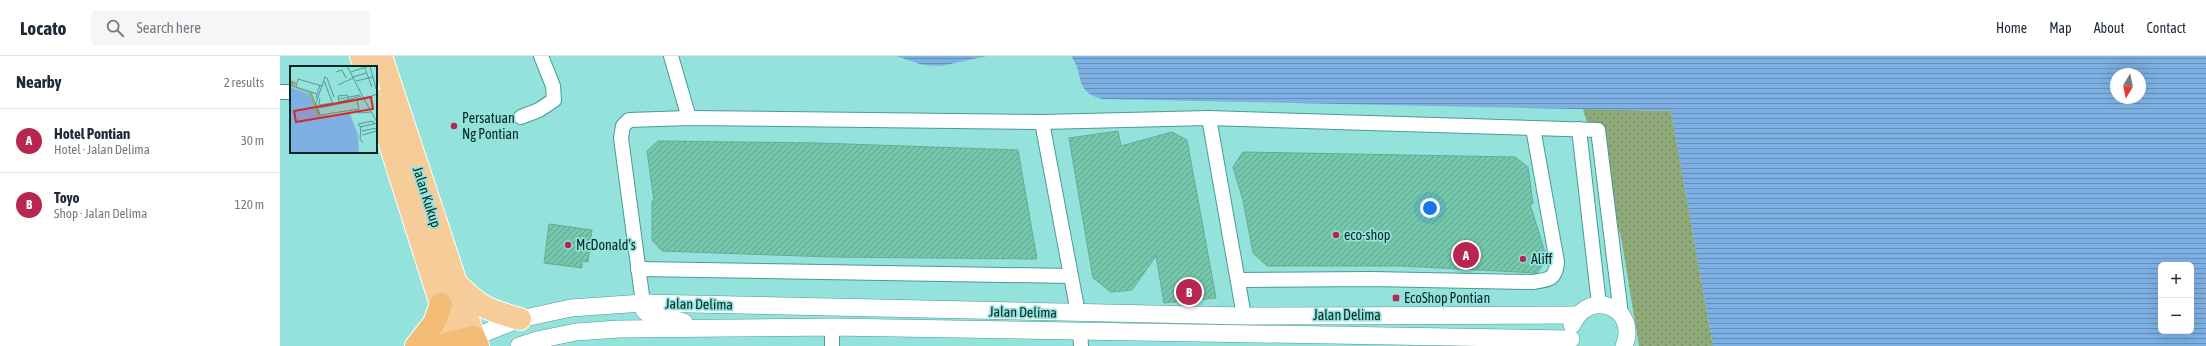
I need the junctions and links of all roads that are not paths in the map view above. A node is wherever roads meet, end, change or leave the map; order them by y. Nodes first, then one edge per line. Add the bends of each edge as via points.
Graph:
1 (361, 56) edge
2 (381, 56) edge
3 (541, 56) edge
4 (672, 56) edge
5 (365, 66) edge
6 (377, 103) edge
7 (521, 117) dead end
8 (689, 118) junction
9 (1209, 118) junction
10 (1042, 122) junction
11 (1533, 128) junction
12 (1579, 129) junction
13 (638, 269) junction
14 (1071, 276) junction
15 (1238, 280) junction
16 (454, 281) junction
17 (643, 303) junction
18 (441, 304) junction
19 (1599, 304) junction
20 (1078, 313) junction
21 (1621, 314) junction
22 (1576, 315) junction
23 (1244, 316) junction
24 (520, 319) junction
25 (832, 327) junction
26 (721, 330) junction
27 (1081, 338) edge
28 (1248, 340) edge
29 (476, 342) edge
30 (1573, 343) edge
31 (1628, 343) edge
32 (448, 345) edge
33 (416, 346) edge
34 (520, 346) edge
35 (832, 346) edge

1 - 5 main road
2 - 16 main road, Jalan Kukup
3 - 7 street via 553,86 554,100 539,110
4 - 8 street
6 - 18 main road, Jalan Kukup
8 - 10 street
8 - 13 street via 639,118 629,120 623,126 621,138
9 - 10 street
9 - 11 street
9 - 15 street
10 - 14 street
11 - 12 street
11 - 15 street via 1557,262 1556,272 1545,281
12 - 19 street
12 - 21 street via 1598,130
13 - 14 street
13 - 17 street
14 - 20 street
15 - 23 street
16 - 24 main road via 475,302 485,308
16 - 29 main road, Jalan Kukup
17 - 20 street, Jalan Delima
17 - 24 street, Jalan Delima via 571,308
17 - 26 street via 647,313
18 - 32 main road, Jalan Kukup
18 - 33 highway via 434,323
19 - 21 street via 1611,306
19 - 22 street via 1587,307
20 - 23 street, Jalan Delima
21 - 31 street via 1627,325
22 - 23 street, Jalan Delima
22 - 30 street via 1571,326
24 - 29 street, Jalan Delima
25 - 26 street, Jalan Delima
25 - 27 street, Jalan Delima
25 - 35 street
26 - 34 street, Jalan Delima via 619,329 576,332
27 - 28 street, Jalan Delima
28 - 30 street, Jalan Delima
29 - 32 highway

